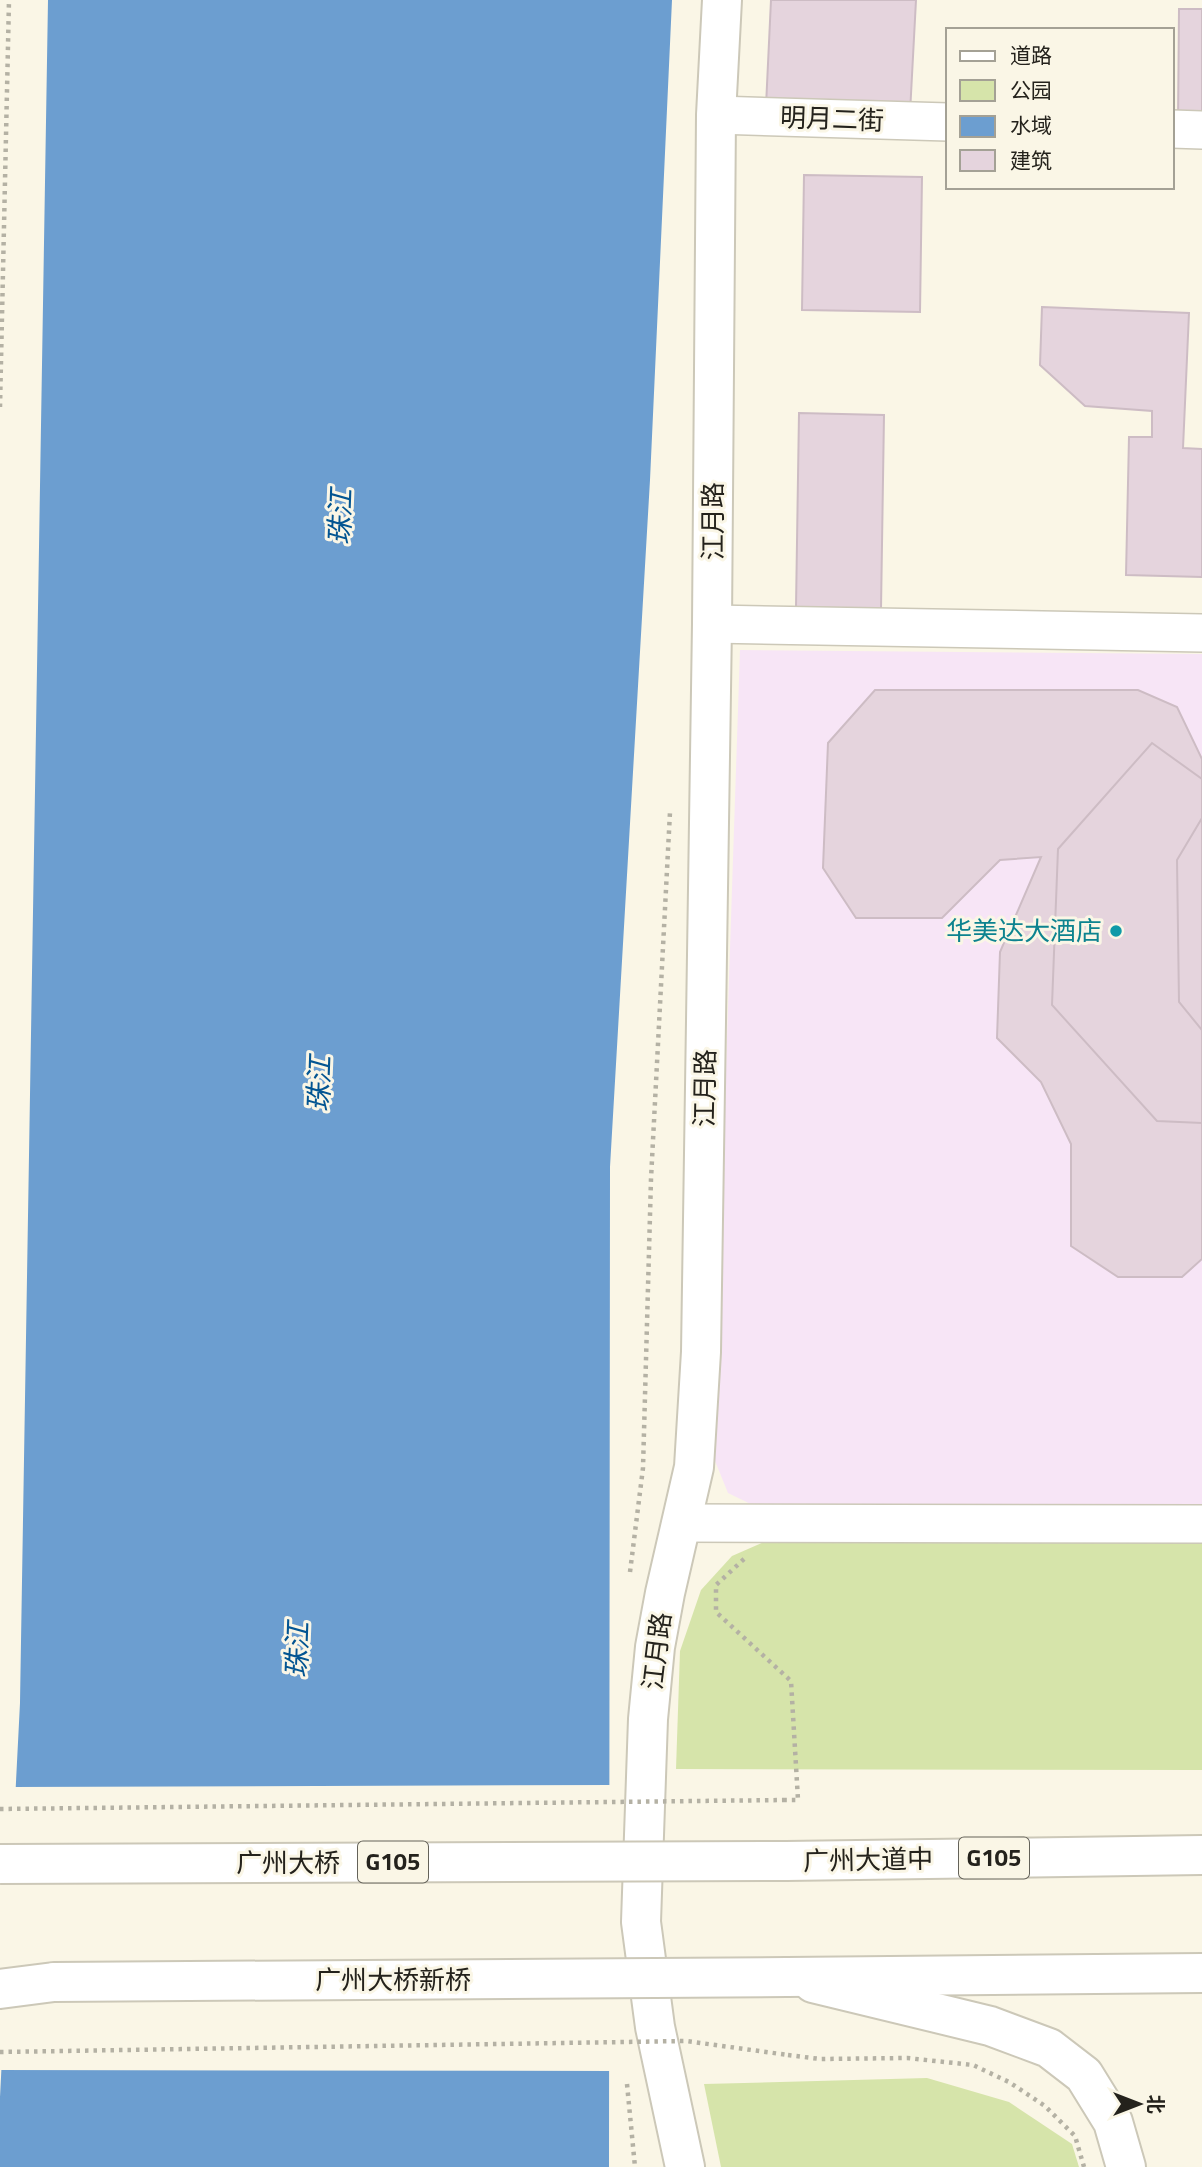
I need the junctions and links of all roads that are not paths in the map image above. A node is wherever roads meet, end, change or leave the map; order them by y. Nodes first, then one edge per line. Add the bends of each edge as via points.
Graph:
1 (722, 0) edge
2 (716, 115) junction
3 (946, 122) edge
4 (1174, 129) edge
5 (1202, 130) edge
6 (712, 624) junction
7 (1202, 632) edge
8 (681, 1523) junction
9 (1202, 1524) edge
10 (1202, 1836) edge
11 (1202, 1855) edge
12 (1157, 1856) junction
13 (786, 1861) joint
14 (0, 1864) edge
15 (1202, 1973) edge
16 (787, 1977) junction
17 (54, 1982) junction
18 (0, 1983) edge
19 (0, 1989) edge
20 (685, 2167) edge
21 (1126, 2167) edge

1 - 2 main road, 江月路
2 - 3 street, 明月二街
2 - 6 main road, 江月路
4 - 5 street
6 - 7 street
6 - 8 main road, 江月路 via 701,1352 694,1467
8 - 9 street
8 - 20 main road, 江月路 via 654,1659 641,1922 655,2027
10 - 12 street
11 - 12 main road, 广州大道中 / G105
12 - 13 main road, 广州大道中 / G105
13 - 14 main road, 广州大桥 / G105, bridge
15 - 16 main road
16 - 17 main road, 广州大桥新桥, bridge
16 - 21 main road via 989,2026 1049,2048 1084,2075 1113,2122
17 - 18 main road, 广州大桥新桥
17 - 19 main road

